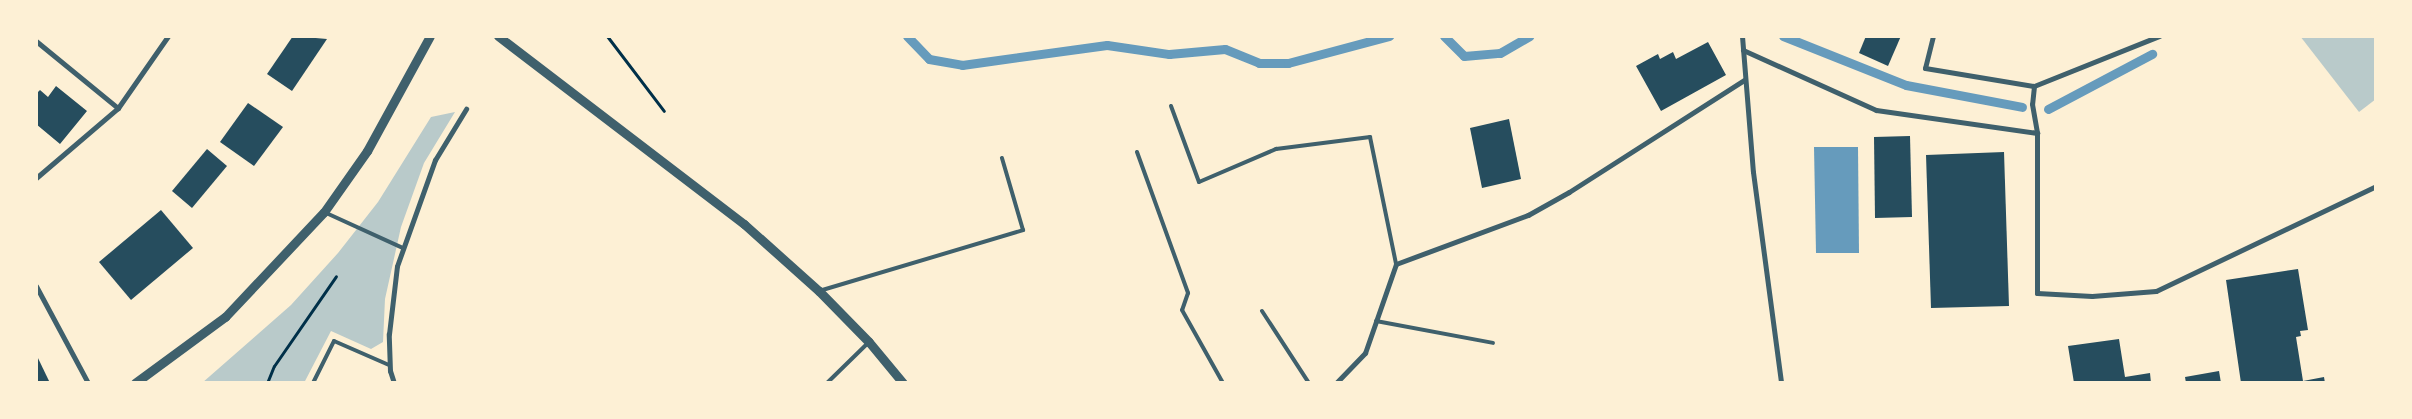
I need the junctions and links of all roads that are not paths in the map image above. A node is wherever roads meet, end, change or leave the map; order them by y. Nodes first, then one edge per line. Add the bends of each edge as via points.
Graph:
1 (168, 36) edge
2 (430, 36) edge
3 (498, 36) edge
4 (1742, 36) edge
5 (1933, 36) edge
6 (2159, 36) edge
7 (36, 41) edge
8 (1743, 50) junction
9 (1744, 80) junction
10 (2034, 86) junction
11 (1171, 106) dead end
12 (118, 108) junction
13 (466, 109) dead end
14 (2037, 132) junction
15 (1137, 152) dead end
16 (1002, 158) dead end
17 (36, 178) edge
18 (2376, 186) edge
19 (324, 212) junction
20 (403, 248) junction
21 (1396, 264) junction
22 (36, 286) edge
23 (819, 292) junction
24 (1262, 311) dead end
25 (1376, 321) junction
26 (869, 342) junction
27 (1493, 343) dead end
28 (389, 365) junction
29 (88, 383) edge
30 (135, 383) edge
31 (313, 383) edge
32 (394, 383) edge
33 (827, 383) edge
34 (903, 383) edge
35 (1223, 383) edge
36 (1309, 383) edge
37 (1336, 383) edge
38 (1780, 383) edge

1 - 12 street
2 - 19 street via 372,143
3 - 23 street via 744,224
4 - 8 street
5 - 10 street via 1925,68
6 - 10 street
7 - 12 street
8 - 9 street
8 - 14 street via 1876,110
9 - 21 street via 1528,215
9 - 38 street
10 - 14 street via 2032,104
11 - 21 lane via 1199,182 1276,149 1370,137
12 - 17 street
13 - 20 street via 435,160
14 - 18 street via 2038,293 2092,296 2156,291
15 - 35 lane via 1188,293 1182,310
16 - 23 lane via 1023,230
19 - 20 lane
19 - 30 street via 225,318
20 - 28 street via 389,334
21 - 25 street
22 - 29 street
23 - 26 street
24 - 36 lane
25 - 27 lane
25 - 37 street via 1365,353
26 - 33 lane
26 - 34 street
28 - 31 lane via 334,341
28 - 32 street

